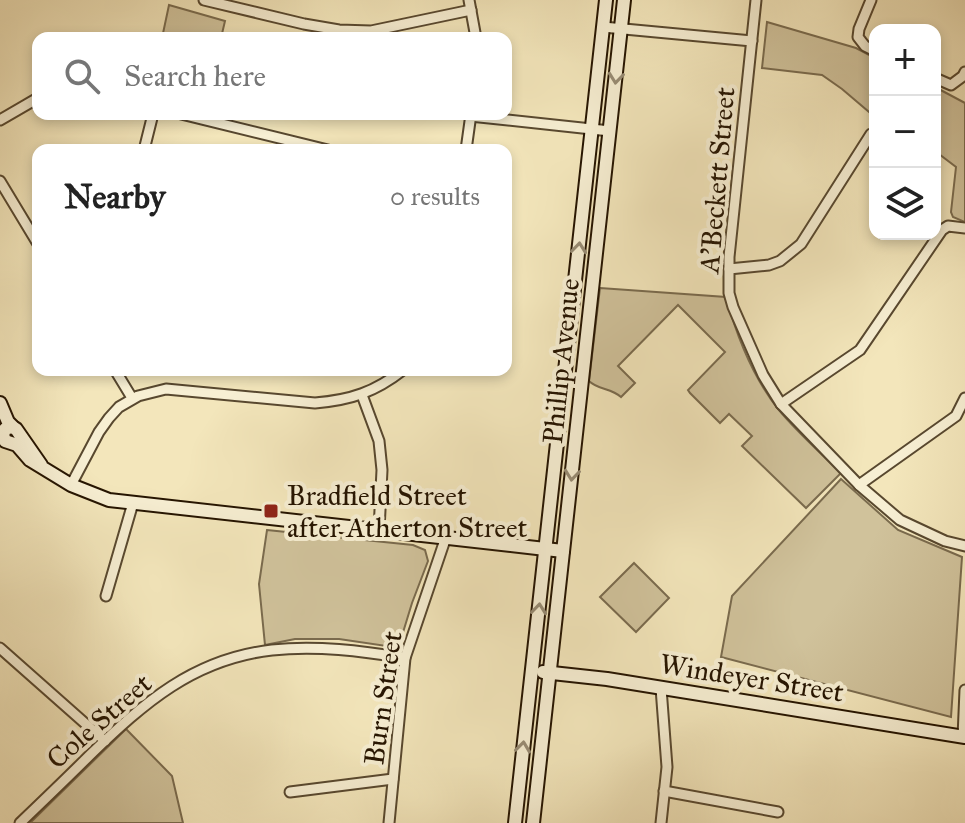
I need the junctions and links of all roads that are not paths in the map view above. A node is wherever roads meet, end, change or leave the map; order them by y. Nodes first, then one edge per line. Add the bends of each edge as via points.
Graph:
1 (204, 0) edge
2 (606, 0) edge
3 (624, 0) edge
4 (756, 0) edge
5 (871, 0) edge
6 (470, 5) edge
7 (603, 27) junction
8 (621, 28) junction
9 (475, 32) edge
10 (752, 41) junction
11 (869, 48) edge
12 (965, 72) edge
13 (941, 81) edge
14 (32, 101) edge
15 (0, 120) edge
16 (152, 120) edge
17 (206, 120) edge
18 (469, 120) edge
19 (512, 120) edge
20 (592, 129) junction
21 (610, 131) junction
22 (869, 137) edge
23 (146, 144) edge
24 (304, 144) edge
25 (467, 144) edge
26 (0, 181) edge
27 (965, 228) edge
28 (32, 234) edge
29 (729, 269) junction
30 (119, 376) edge
31 (394, 376) edge
32 (362, 395) junction
33 (132, 398) junction
34 (965, 398) edge
35 (0, 403) edge
36 (781, 404) junction
37 (960, 418) edge
38 (7, 435) edge
39 (71, 485) junction
40 (859, 485) junction
41 (133, 503) junction
42 (379, 530) junction
43 (446, 537) junction
44 (965, 546) edge
45 (546, 548) junction
46 (563, 551) junction
47 (106, 596) dead end
48 (0, 648) edge
49 (405, 658) junction
50 (532, 671) junction
51 (549, 673) junction
52 (661, 688) junction
53 (965, 690) edge
54 (964, 737) edge
55 (105, 741) junction
56 (393, 779) junction
57 (664, 791) junction
58 (290, 792) dead end
59 (778, 812) dead end
60 (20, 823) edge
61 (389, 823) edge
62 (515, 823) edge
63 (533, 823) edge
64 (661, 823) edge

1 - 6 street via 304,24 371,31
2 - 7 main road, Phillip Avenue
3 - 8 main road, Phillip Avenue
4 - 10 street, A'Beckett Street
5 - 11 street via 858,37
6 - 9 street
7 - 8 street
7 - 20 main road, Phillip Avenue
8 - 10 street
8 -> 21 main road, Phillip Avenue
10 - 29 street, A'Beckett Street
12 - 13 street via 951,85
14 - 15 street
16 - 23 street
17 - 24 street
18 - 25 street
19 - 20 street
20 - 21 street
45 -> 20 main road, Phillip Avenue
21 -> 46 main road, Phillip Avenue
22 - 29 street via 801,244 769,265
26 - 28 street
27 - 36 street via 942,230 860,350
29 - 36 street, A'Beckett Street via 733,307
30 - 33 street
31 - 32 street
32 - 33 street via 315,403 166,389
32 - 42 street via 379,441
33 - 39 street via 99,432
34 - 37 street
35 - 38 main road
36 - 40 street, A'Beckett Street
37 - 40 street
38 - 39 main road via 30,460
39 - 41 main road
40 - 44 street, A'Beckett Street via 900,520
41 - 42 main road
41 - 47 street
42 - 43 main road
43 - 45 main road
43 - 49 street, Burn Street
45 - 46 main road
50 -> 45 main road, Phillip Avenue
46 - 51 main road, Phillip Avenue
48 - 55 street
49 - 55 street, Cole Street via 310,648 235,658 155,696
49 - 56 street, Burn Street
50 - 51 main road, Windeyer Street
62 -> 50 main road, Phillip Avenue
51 - 52 main road, Windeyer Street
51 - 63 main road, Phillip Avenue
52 - 54 main road, Windeyer Street
52 - 57 street
53 - 54 street
55 - 60 street, Cole Street
56 - 58 street
56 - 61 street, Burn Street
57 - 59 street
57 - 64 street

